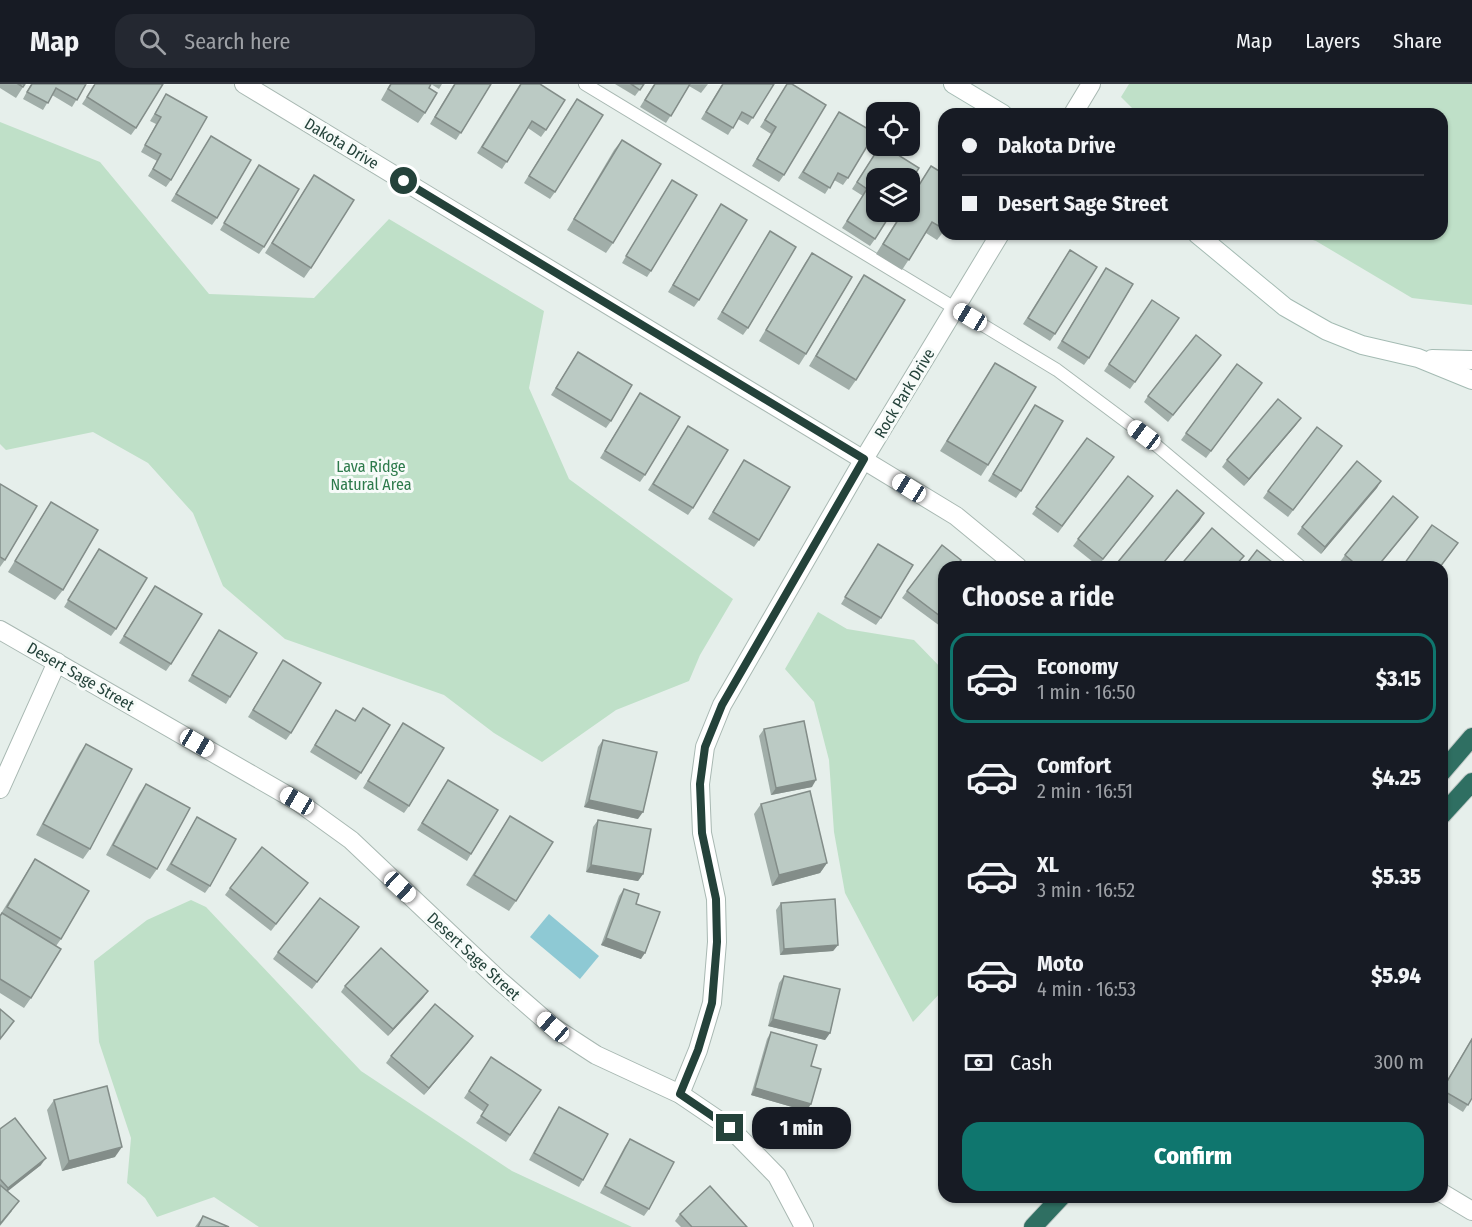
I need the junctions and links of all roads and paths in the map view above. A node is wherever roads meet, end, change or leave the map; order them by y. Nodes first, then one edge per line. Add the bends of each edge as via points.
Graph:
1 (244, 84) edge
2 (585, 84) edge
3 (953, 84) edge
4 (1091, 84) edge
5 (993, 108) edge
6 (1077, 108) edge
7 (996, 240) edge
8 (1204, 240) edge
9 (955, 308) junction
10 (1418, 358) junction
11 (1472, 360) edge
12 (1472, 380) edge
13 (864, 459) junction
14 (1011, 561) edge
15 (1294, 561) edge
16 (0, 630) edge
17 (57, 662) junction
18 (1472, 737) edge
19 (1448, 765) edge
20 (1472, 782) edge
21 (0, 789) edge
22 (1448, 808) edge
23 (680, 1094) junction
24 (1448, 1197) edge
25 (1056, 1203) edge
26 (1472, 1211) edge
27 (804, 1227) edge
28 (1033, 1227) edge

1 - 13 street, Dakota Drive
2 - 9 lane
3 - 5 street
4 - 6 street
7 - 9 street, Rock Park Drive
8 - 10 street via 1285,307 1328,331 1362,345
9 - 13 street, Rock Park Drive
9 - 15 lane via 1057,370 1134,428
10 - 11 street
10 - 12 street
13 - 14 street, Dakota Drive via 956,516
13 - 23 street, Rock Park Drive via 722,705 705,747 700,784 702,833 716,899 717,942 712,1003
16 - 17 street, Desert Sage Street
17 - 21 street
17 - 23 street, Desert Sage Street via 297,801 351,840 553,1027 596,1055
18 - 19 highway
20 - 22 highway
23 - 27 street, Desert Sage Street via 730,1128 777,1176
24 - 26 street
25 - 28 highway

